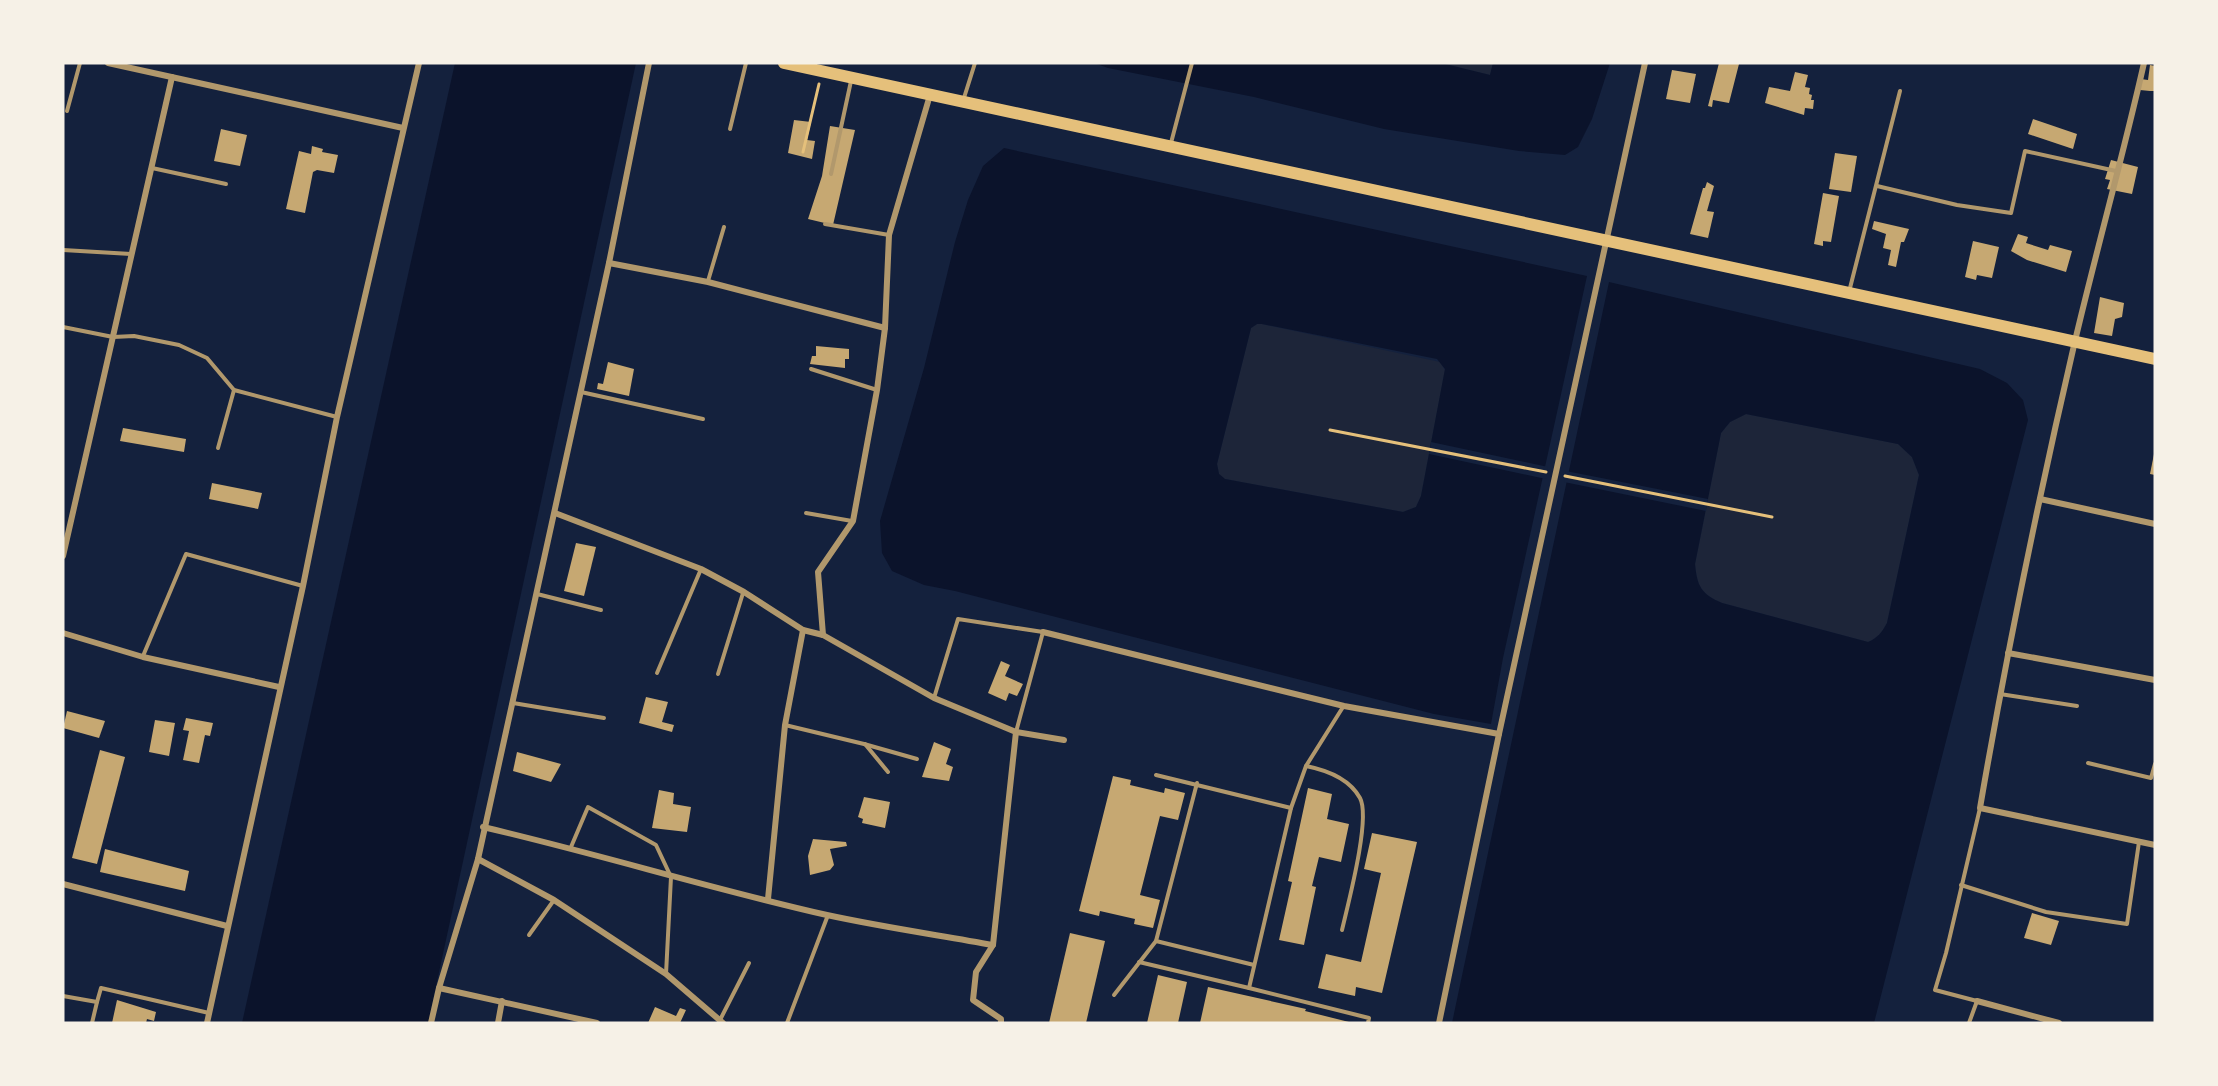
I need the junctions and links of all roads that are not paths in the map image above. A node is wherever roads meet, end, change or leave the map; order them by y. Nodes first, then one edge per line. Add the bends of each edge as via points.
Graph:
1 (80, 63) edge
2 (108, 63) edge
3 (419, 63) edge
4 (649, 63) edge
5 (746, 63) edge
6 (784, 63) edge
7 (975, 63) edge
8 (1192, 63) edge
9 (1645, 63) edge
10 (2144, 63) edge
11 (823, 67) edge
12 (172, 77) junction
13 (852, 78) junction
14 (1900, 91) dead end
15 (930, 94) junction
16 (963, 102) junction
17 (67, 111) dead end
18 (403, 128) junction
19 (730, 129) dead end
20 (1170, 146) junction
21 (151, 168) junction
22 (2116, 171) junction
23 (831, 174) dead end
24 (226, 184) dead end
25 (1877, 186) junction
26 (825, 224) dead end
27 (724, 227) dead end
28 (889, 235) junction
29 (1606, 240) junction
30 (63, 250) edge
31 (132, 254) junction
32 (609, 263) junction
33 (708, 282) junction
34 (1849, 293) junction
35 (63, 327) edge
36 (885, 328) junction
37 (113, 338) junction
38 (2075, 341) junction
39 (2155, 359) edge
40 (811, 369) dead end
41 (234, 390) junction
42 (877, 390) junction
43 (580, 392) junction
44 (337, 417) junction
45 (703, 419) dead end
46 (218, 448) dead end
47 (2040, 499) junction
48 (555, 513) junction
49 (806, 513) dead end
50 (853, 521) junction
51 (2155, 524) edge
52 (63, 556) edge
53 (701, 568) junction
54 (303, 586) junction
55 (744, 592) junction
56 (537, 594) junction
57 (601, 610) dead end
58 (803, 630) junction
59 (1043, 632) junction
60 (63, 633) edge
61 (823, 635) junction
62 (2008, 653) junction
63 (143, 657) junction
64 (657, 673) dead end
65 (718, 674) dead end
66 (2155, 680) edge
67 (279, 687) junction
68 (1999, 694) junction
69 (934, 698) junction
70 (513, 703) junction
71 (1344, 706) junction
72 (2077, 706) dead end
73 (604, 717) dead end
74 (785, 725) junction
75 (1016, 732) junction
76 (1499, 734) junction
77 (1064, 740) dead end
78 (864, 744) junction
79 (917, 759) dead end
80 (2088, 763) dead end
81 (2155, 764) edge
82 (1306, 766) junction
83 (888, 772) dead end
84 (1156, 775) dead end
85 (1197, 783) junction
86 (1291, 808) junction
87 (1980, 808) junction
88 (483, 827) junction
89 (2139, 842) junction
90 (2155, 845) edge
91 (571, 847) junction
92 (478, 859) junction
93 (671, 877) junction
94 (63, 884) edge
95 (1961, 885) junction
96 (554, 900) junction
97 (768, 900) junction
98 (828, 915) junction
99 (227, 926) junction
100 (1342, 930) dead end
101 (529, 935) dead end
102 (1156, 941) junction
103 (993, 945) junction
104 (1138, 962) junction
105 (749, 963) dead end
106 (1254, 965) junction
107 (666, 974) junction
108 (439, 988) junction
109 (1249, 988) junction
110 (1114, 995) dead end
111 (63, 996) edge
112 (502, 1001) junction
113 (1977, 1001) junction
114 (97, 1002) junction
115 (210, 1013) junction
116 (721, 1022) edge
117 (92, 1023) edge
118 (207, 1023) edge
119 (431, 1023) edge
120 (498, 1023) edge
121 (597, 1023) edge
122 (787, 1023) edge
123 (1001, 1023) edge
124 (1368, 1023) edge
125 (1439, 1023) edge
126 (1969, 1023) edge
127 (2059, 1023) edge

1 - 17 lane
2 - 12 street
3 - 18 street
4 - 32 street
5 - 19 lane
6 - 11 main road
7 - 16 lane
8 - 20 lane
9 - 29 street
10 - 22 street
11 - 13 main road
12 - 18 street
12 - 21 street
13 - 15 main road
13 - 23 lane
14 - 25 lane
15 - 16 main road
15 - 28 street
16 - 20 main road
18 - 44 street
20 - 29 main road
21 - 24 lane
21 - 31 street
22 - 25 lane via 2025,151 2011,213
22 - 38 street
25 - 34 lane
26 - 28 lane
27 - 33 lane
28 - 36 street
29 - 34 main road
29 - 76 street
30 - 31 lane
31 - 37 street
32 - 33 street
32 - 43 street
33 - 36 street
34 - 38 main road
35 - 37 lane
36 - 42 street
37 - 41 lane via 134,336 179,345 213,363
37 - 52 street
38 - 39 main road
38 - 47 street
40 - 42 lane
41 - 44 lane
41 - 46 lane
42 - 50 street
43 - 45 lane
43 - 48 street
44 - 54 street
47 - 51 street
47 - 62 street
48 - 53 street
48 - 56 street
49 - 50 lane
50 - 61 street via 818,572
53 - 55 street
53 - 64 lane
54 - 63 lane via 186,554
54 - 67 street
55 - 58 street
55 - 65 lane
56 - 57 lane
56 - 70 street
58 - 61 street
58 - 74 street
59 - 69 lane via 958,619
59 - 71 street
59 - 75 lane
60 - 63 street
61 - 69 street
62 - 66 street
62 - 68 street
63 - 67 street
67 - 99 street
68 - 72 lane
68 - 87 street
69 - 75 street
70 - 73 lane
70 - 88 street
71 - 76 street
71 - 82 lane
74 - 78 lane
74 - 97 street
75 - 77 street
75 - 103 street
76 - 125 street
78 - 79 lane
78 - 83 lane
80 - 81 lane via 2151,778
82 - 86 lane
82 - 100 lane via 1328,770 1361,799 1362,836
84 - 85 lane
85 - 86 lane
85 - 102 lane
86 - 106 lane
87 - 89 street
87 - 95 lane
88 - 91 street
88 - 92 street
89 - 90 street
89 - 95 lane via 2127,924 2046,912
91 - 93 street
91 - 93 lane via 588,807 656,845
92 - 96 street
92 - 108 street
93 - 97 street
93 - 107 lane
94 - 99 street
95 - 113 lane via 1935,990
96 - 101 lane
96 - 107 street
97 - 98 street
98 - 103 street
98 - 122 lane
99 - 115 street
102 - 104 lane
102 - 106 lane
103 - 123 street via 976,972 973,1000 1001,1019
104 - 109 lane
104 - 110 lane
105 - 116 lane
106 - 109 lane
107 - 116 street
108 - 112 street
108 - 119 street
109 - 124 lane via 1369,1018
111 - 114 lane
112 - 120 street
112 - 121 street
113 - 126 lane
113 - 127 street
114 - 115 lane via 101,988
114 - 117 lane
115 - 118 street

